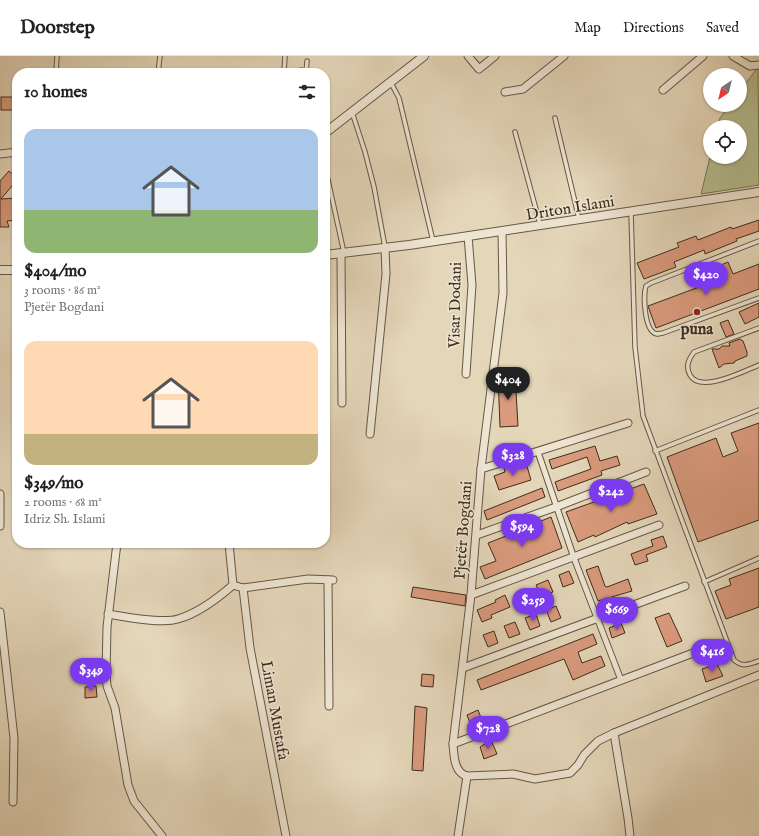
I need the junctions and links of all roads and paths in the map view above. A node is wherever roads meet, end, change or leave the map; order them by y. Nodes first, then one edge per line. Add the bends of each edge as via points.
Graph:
1 (57, 56) edge
2 (160, 56) edge
3 (285, 56) edge
4 (424, 56) edge
5 (468, 56) edge
6 (495, 56) edge
7 (564, 56) edge
8 (703, 56) edge
9 (733, 56) edge
10 (307, 61) dead end
11 (759, 65) edge
12 (56, 68) edge
13 (159, 68) edge
14 (284, 68) edge
15 (306, 68) edge
16 (391, 82) junction
17 (663, 90) dead end
18 (505, 92) dead end
19 (352, 112) junction
20 (555, 118) dead end
21 (330, 129) edge
22 (515, 132) dead end
23 (12, 153) edge
24 (0, 154) edge
25 (330, 190) edge
26 (759, 192) edge
27 (631, 212) junction
28 (579, 220) junction
29 (541, 225) junction
30 (502, 232) junction
31 (468, 236) junction
32 (434, 241) junction
33 (759, 241) edge
34 (385, 248) junction
35 (343, 254) junction
36 (330, 255) edge
37 (0, 270) edge
38 (12, 270) edge
39 (759, 298) edge
40 (759, 328) edge
41 (759, 365) edge
42 (466, 374) dead end
43 (342, 403) dead end
44 (759, 410) edge
45 (628, 423) dead end
46 (370, 434) dead end
47 (655, 451) junction
48 (538, 452) junction
49 (481, 469) junction
50 (646, 472) dead end
51 (0, 494) edge
52 (556, 508) junction
53 (659, 525) dead end
54 (0, 526) edge
55 (477, 535) junction
56 (116, 548) edge
57 (229, 548) edge
58 (574, 558) junction
59 (759, 558) edge
60 (704, 582) junction
61 (233, 585) junction
62 (685, 586) dead end
63 (243, 588) junction
64 (471, 595) junction
65 (0, 612) edge
66 (108, 614) junction
67 (598, 619) junction
68 (709, 646) dead end
69 (759, 661) edge
70 (464, 668) junction
71 (759, 675) edge
72 (621, 680) junction
73 (329, 706) dead end
74 (614, 733) junction
75 (453, 744) junction
76 (467, 776) junction
77 (13, 802) dead end
78 (162, 836) edge
79 (286, 836) edge
80 (458, 836) edge
81 (630, 836) edge

1 - 12 lane
2 - 13 lane
3 - 14 lane
4 - 16 street
5 - 6 street via 479,69
7 - 18 street via 523,90
8 - 17 street
9 - 11 street via 750,66
10 - 15 lane
16 - 19 street
16 - 32 lane via 398,98
19 - 21 street
19 - 34 lane via 372,180
20 - 28 lane
22 - 29 lane
23 - 24 street
25 - 35 lane
26 - 27 street, Driton Islami
27 - 28 street, Driton Islami
27 - 47 lane via 635,347 643,416
28 - 29 street, Driton Islami
29 - 30 street, Driton Islami
30 - 31 street, Driton Islami
30 - 49 street, Pjetër Bogdani via 503,293
31 - 32 street, Driton Islami
31 - 42 street, Visar Dodani via 472,285
32 - 34 street, Driton Islami
33 - 39 lane via 651,283 646,286 643,300 649,324 656,334
34 - 35 street, Driton Islami
34 - 46 street via 386,274
35 - 36 street, Driton Islami
35 - 43 street
37 - 38 street
40 - 41 lane via 694,352 688,366 693,379 705,383
44 - 47 lane
45 - 48 street
47 - 60 lane
48 - 49 street
48 - 52 street
49 - 55 street, Pjetër Bogdani
50 - 52 street
51 - 54 street
52 - 55 street
52 - 58 street
53 - 58 street
55 - 64 street, Pjetër Bogdani
56 - 66 street
57 - 61 street
58 - 64 street
58 - 67 street
59 - 60 lane
60 - 69 lane via 734,660 745,666
61 - 63 street
61 - 66 street via 215,601 177,620 147,620
62 - 67 street
63 - 73 street via 308,579 331,580
63 - 79 street, Liman Mustafa via 250,648
64 - 70 street, Pjetër Bogdani
65 - 77 street via 14,738
66 - 78 street via 107,686 120,730 128,785 134,801
67 - 70 street
67 - 72 street
68 - 72 street
70 - 75 street, Pjetër Bogdani
71 - 74 street
72 - 75 street
74 - 76 street via 598,741 570,773 535,779 513,774
74 - 81 street
75 - 76 street, Pjetër Bogdani via 458,768
76 - 80 street

